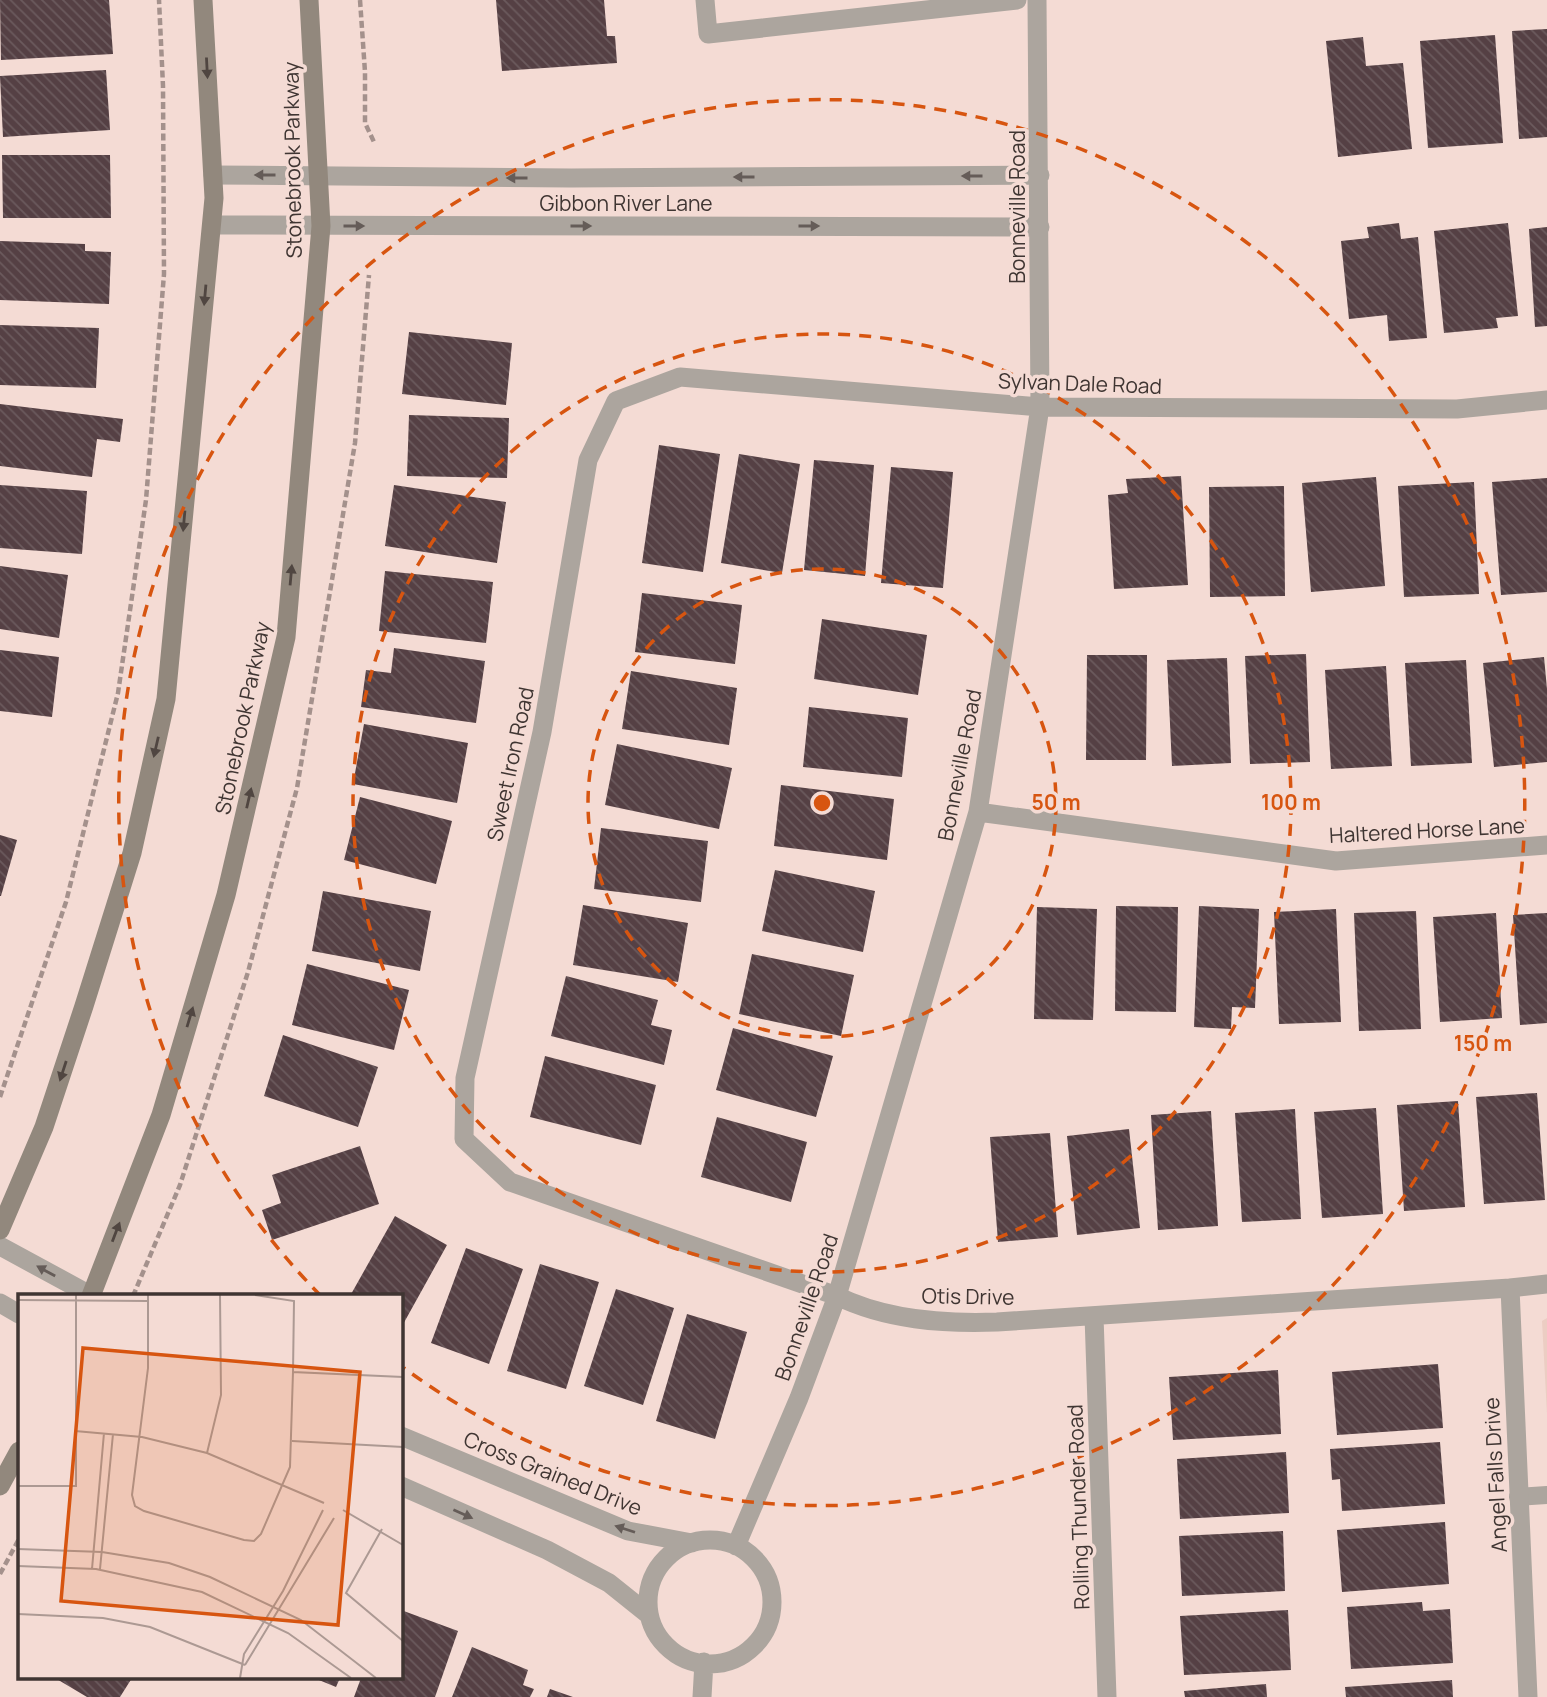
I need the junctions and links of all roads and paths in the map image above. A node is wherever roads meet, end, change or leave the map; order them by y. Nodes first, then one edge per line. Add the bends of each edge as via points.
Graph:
1 (159, 0) edge
2 (203, 0) edge
3 (309, 0) edge
4 (360, 0) edge
5 (705, 0) edge
6 (1017, 0) edge
7 (1037, 0) edge
8 (374, 142) dead end
9 (214, 175) junction
10 (1040, 175) junction
11 (319, 176) junction
12 (212, 225) junction
13 (321, 226) junction
14 (1040, 227) junction
15 (1547, 400) edge
16 (616, 401) joint
17 (1040, 407) junction
18 (978, 812) junction
19 (1547, 845) edge
20 (0, 1097) edge
21 (464, 1139) joint
22 (0, 1230) edge
23 (0, 1246) edge
24 (1547, 1284) edge
25 (1510, 1288) junction
26 (88, 1294) edge
27 (93, 1294) edge
28 (837, 1296) junction
29 (0, 1303) edge
30 (18, 1313) edge
31 (1094, 1316) junction
32 (402, 1436) edge
33 (18, 1453) edge
34 (0, 1486) edge
35 (402, 1486) edge
36 (1547, 1495) edge
37 (1518, 1497) junction
38 (18, 1541) edge
39 (692, 1543) junction
40 (736, 1546) junction
41 (0, 1574) edge
42 (649, 1615) junction
43 (704, 1662) junction
44 (702, 1697) edge
45 (1107, 1697) edge
46 (1528, 1697) edge

1 - 20 path via 164,274 144,513 118,693 66,902
2 -> 9 main road
3 - 11 main road, Stonebrook Parkway
4 - 8 path via 365,123
5 - 6 street via 708,34
7 - 10 street, Bonneville Road
11 -> 9 street, Gibbon River Lane
9 - 12 main road
10 -> 11 street, Gibbon River Lane
10 - 14 street, Bonneville Road
11 - 13 main road, Stonebrook Parkway
12 - 13 street, Gibbon River Lane
12 -> 22 main road via 166,699 132,853 44,1127
13 -> 14 street, Gibbon River Lane
27 -> 13 main road, Stonebrook Parkway via 161,1115 211,947 286,637
14 - 17 street, Bonneville Road
15 - 17 street, Sylvan Dale Road via 1457,409
16 - 17 street, Sylvan Dale Road via 680,377
16 - 21 street, Sweet Iron Road via 588,460 542,732 465,1078
17 - 18 street, Bonneville Road
18 - 19 street, Haltered Horse Lane via 1336,861
18 - 28 street, Bonneville Road
21 - 28 street, Otis Drive via 510,1182
26 -> 23 street
24 - 25 street
25 - 31 street, Otis Drive
25 - 37 street, Angel Falls Drive
28 - 31 street, Otis Drive via 877,1311 937,1322
28 - 40 street, Bonneville Road
29 - 30 street
31 - 45 street, Rolling Thunder Road
39 -> 32 street, Cross Grained Drive via 628,1531
33 - 34 main road
35 -> 42 street via 609,1583
36 - 37 lane
37 - 46 street, Angel Falls Drive
38 - 41 path
39 - 40 street via 716,1541
39 - 42 street via 664,1560 655,1574 646,1594
40 - 43 street via 756,1561 767,1579 770,1616 759,1639 743,1653 716,1663
42 - 43 street via 667,1646
43 - 44 street

